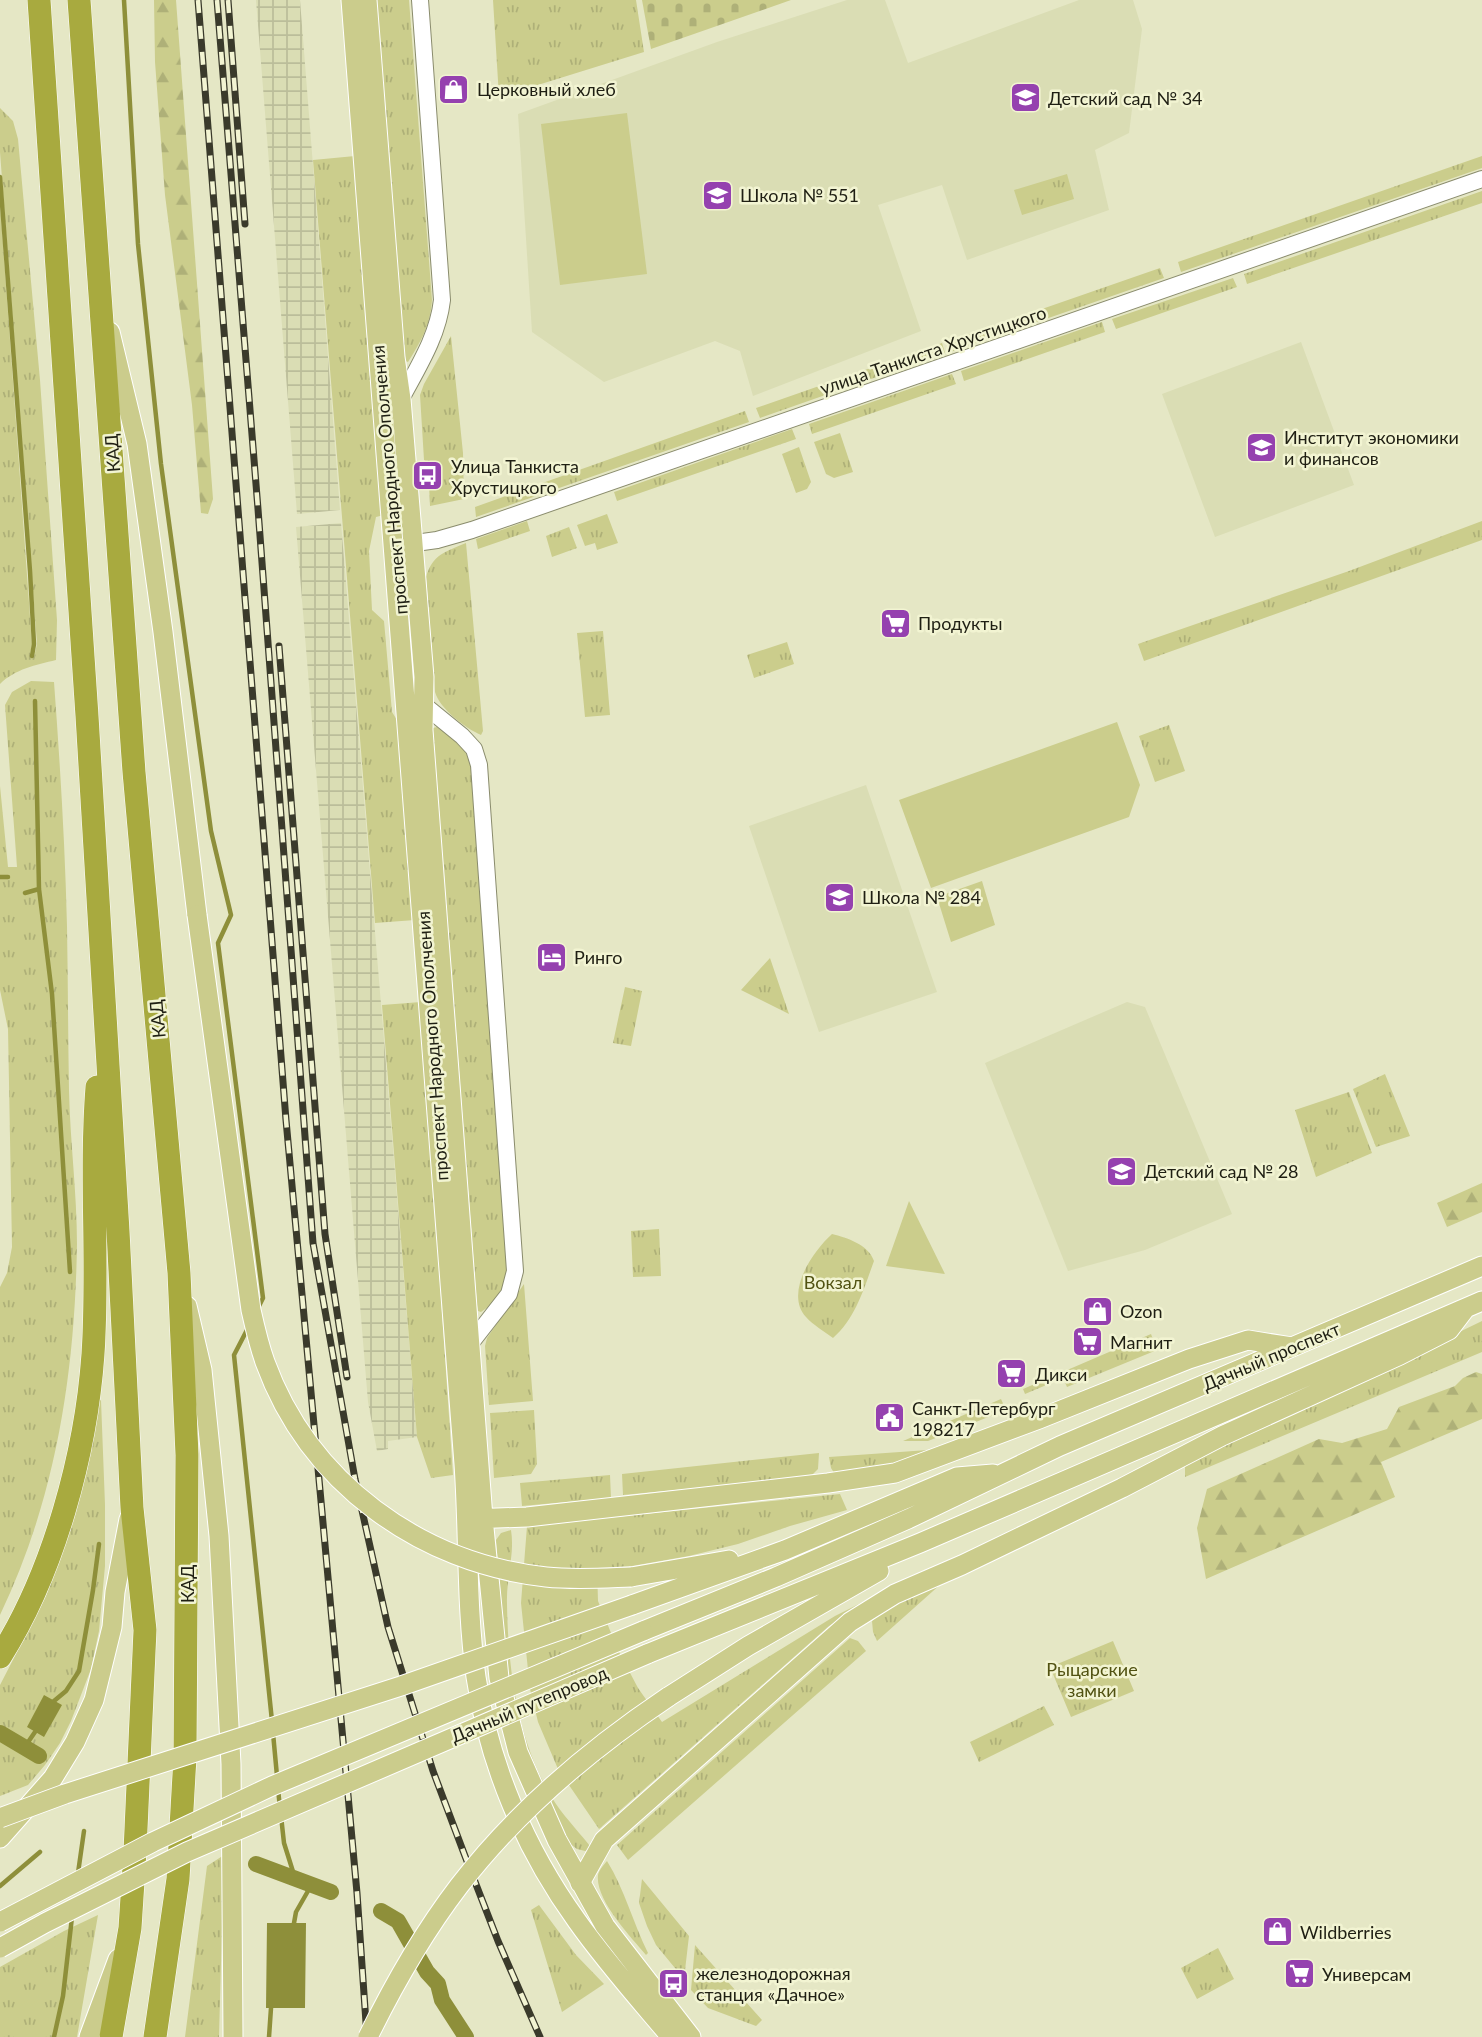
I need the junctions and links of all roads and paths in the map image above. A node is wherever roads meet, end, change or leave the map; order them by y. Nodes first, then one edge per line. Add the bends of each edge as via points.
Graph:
1 (39, 0) edge
2 (79, 0) edge
3 (351, 0) edge
4 (367, 0) edge
5 (420, 0) edge
6 (1482, 179) edge
7 (101, 294) junction
8 (401, 399) junction
9 (404, 545) junction
10 (424, 705) junction
11 (104, 1000) junction
12 (1482, 1266) edge
13 (179, 1273) junction
14 (1474, 1305) edge
15 (470, 1344) junction
16 (1293, 1347) junction
17 (1060, 1446) joint
18 (1008, 1472) junction
19 (1067, 1479) joint
20 (132, 1508) junction
21 (475, 1518) junction
22 (920, 1544) junction
23 (785, 1550) junction
24 (0, 1657) edge
25 (485, 1723) junction
26 (0, 1818) edge
27 (0, 1838) edge
28 (580, 1883) junction
29 (0, 1922) edge
30 (130, 1928) junction
31 (0, 1948) edge
32 (89, 2037) edge
33 (111, 2037) edge
34 (155, 2037) edge
35 (233, 2037) edge
36 (368, 2037) edge
37 (671, 2037) edge
38 (691, 2037) edge

1 - 11 highway
2 - 7 highway, КАД
3 - 9 main road, проспект Народного Ополчения
4 - 8 main road, проспект Народного Ополчения
5 - 8 street via 442,299 435,335
6 - 9 street, улица Танкиста Хрустицкого via 472,530
7 - 13 highway, КАД via 134,772
7 - 23 main road, bridge via 137,444 251,1310 275,1387 302,1434 351,1491 394,1525 470,1561 510,1572 593,1579 631,1577
8 - 9 main road, проспект Народного Ополчения
9 - 10 main road, проспект Народного Ополчения
9 - 21 main road, проспект Народного Ополчения
10 - 15 main road, проспект Народного Ополчения
10 - 15 street via 474,749 479,765 515,1271 509,1294
11 - 20 highway
11 - 24 highway via 95,1118 96,1250 89,1394 74,1471 46,1562
12 - 16 main road, Дачный проспект
13 - 34 highway, КАД via 187,1455 185,1757 178,1879
13 - 35 main road via 202,1370 219,1536 232,1764
14 - 19 main road, Дачный проспект
14 - 28 main road via 1449,1331 895,1594 850,1622 604,1840
15 - 21 main road, проспект Народного Ополчения
16 - 17 main road, Дачный проспект
16 - 21 main road via 1248,1340 895,1473 527,1517
17 - 18 main road, Дачный путепровод
18 - 23 main road via 957,1478
18 - 29 main road, Дачный путепровод, bridge via 776,1577 272,1786
19 - 22 main road, Дачный путепровод
20 - 27 main road via 94,1700 53,1778
20 - 30 highway via 145,1630
21 - 25 main road, проспект Народного Ополчения via 472,1642
21 - 28 main road, проспект Народного Ополчения via 499,1678 518,1752
22 - 25 main road, Дачный путепровод, bridge
22 - 36 main road, bridge via 694,1680 572,1769 460,1885 392,1989
23 - 26 main road, bridge via 463,1665
25 - 31 main road, Дачный путепровод, bridge via 187,1852
25 - 37 main road, проспект Народного Ополчения via 507,1792 547,1874 596,1947
28 - 38 main road, проспект Народного Ополчения via 605,1926
30 - 32 main road
30 - 33 highway

